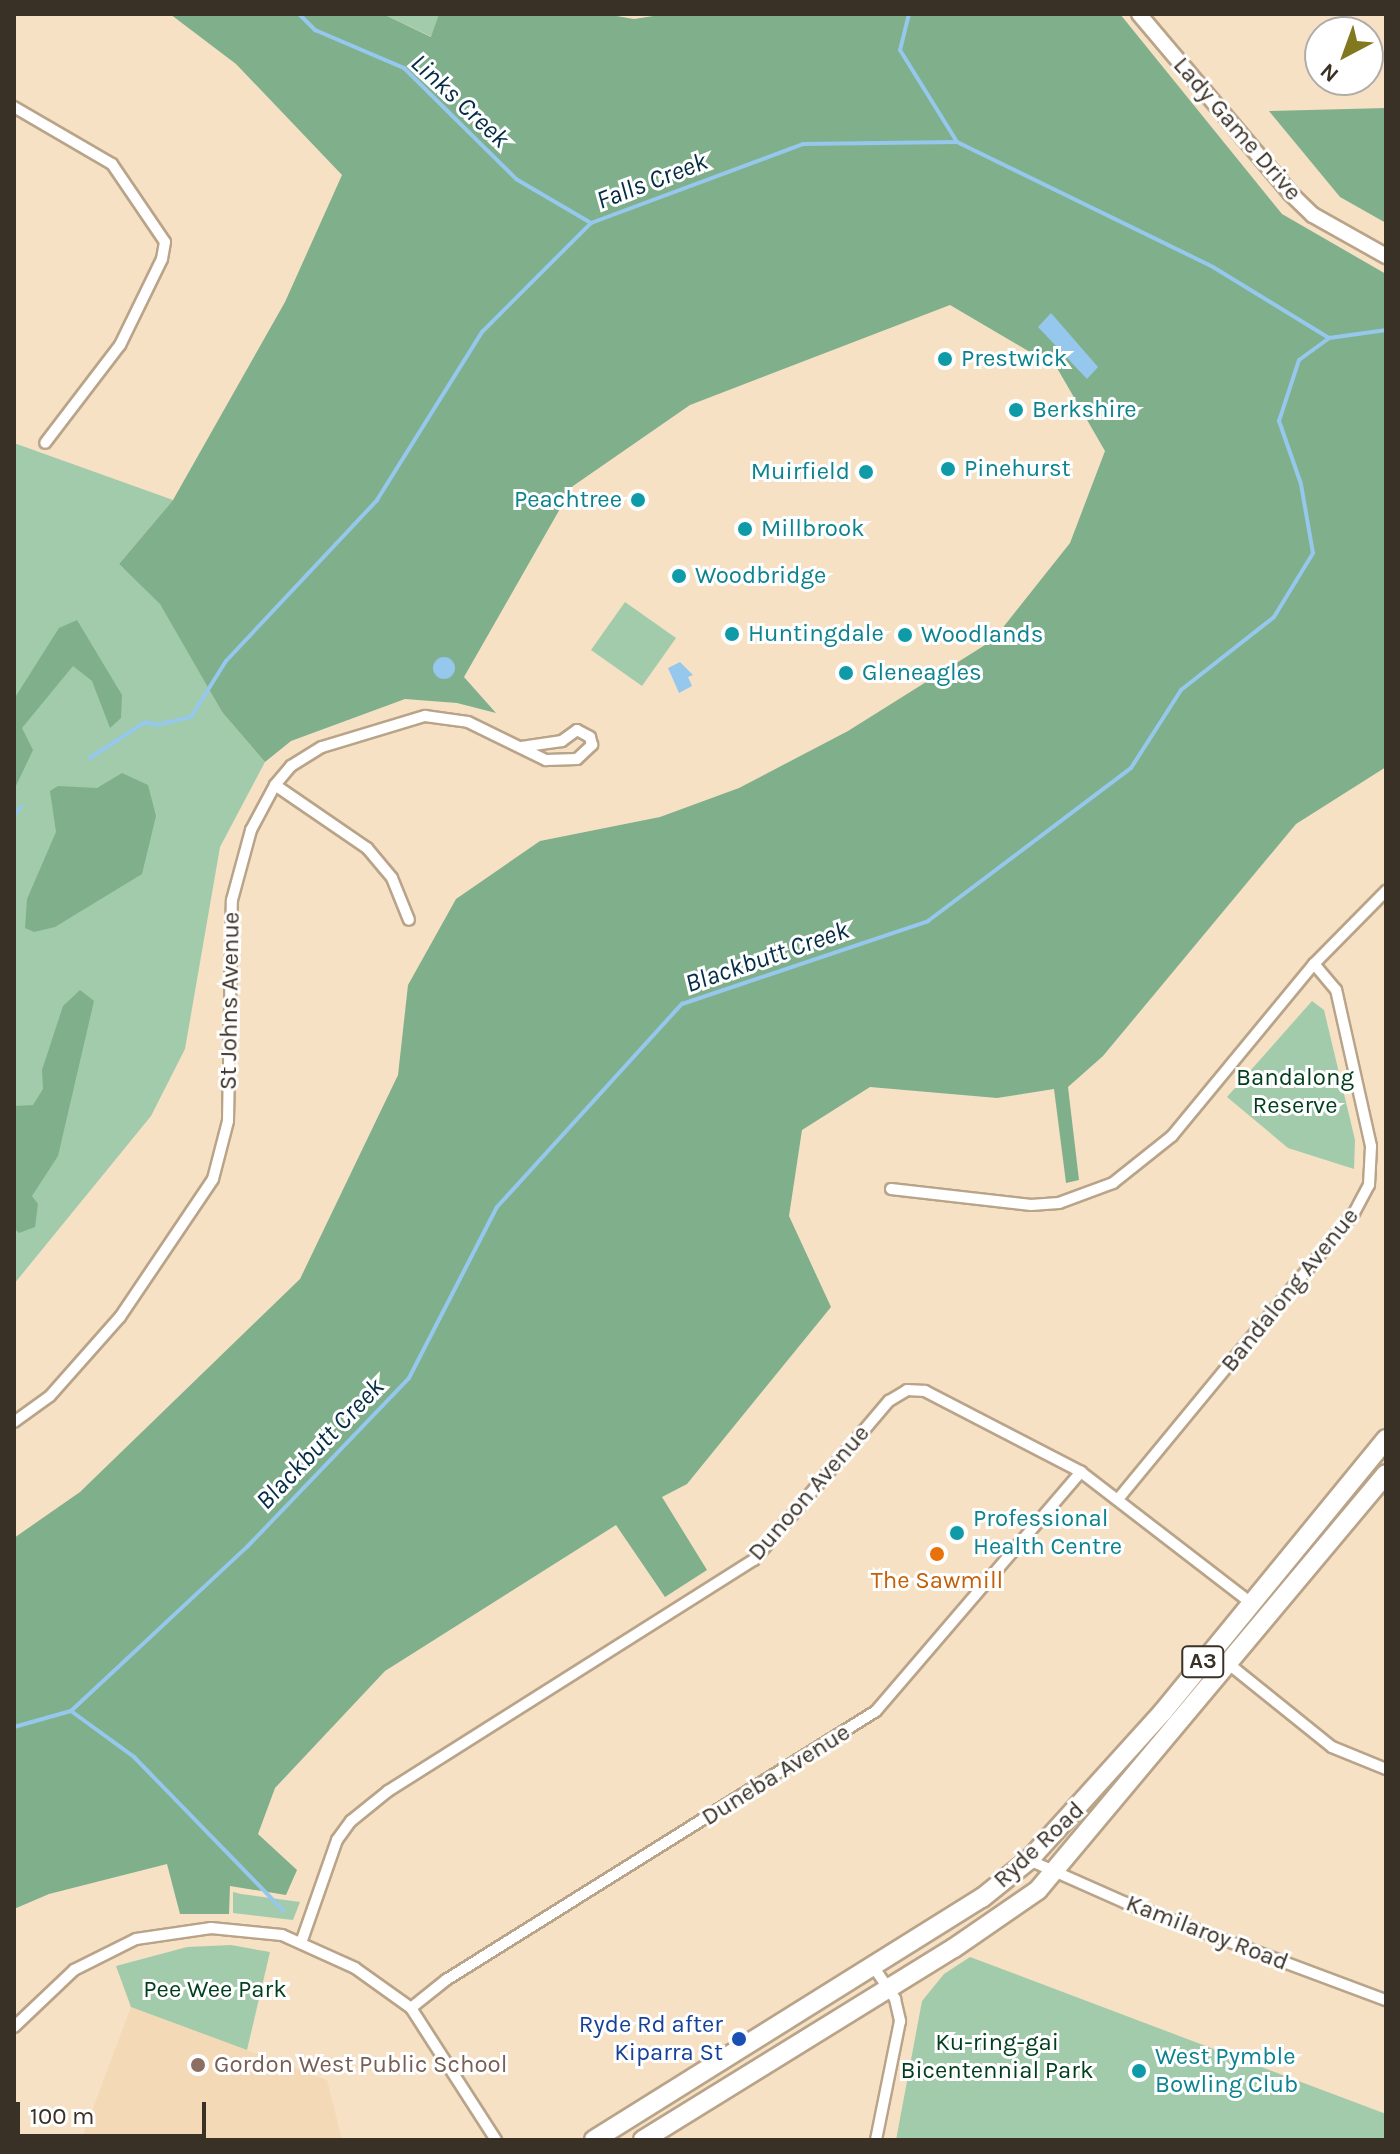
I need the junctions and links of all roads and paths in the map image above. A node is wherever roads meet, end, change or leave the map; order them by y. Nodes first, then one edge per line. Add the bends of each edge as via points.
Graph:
1 (1139, 14) edge
2 (14, 107) edge
3 (1386, 256) edge
4 (45, 443) dead end
5 (521, 747) junction
6 (275, 785) junction
7 (1386, 891) edge
8 (409, 920) dead end
9 (1314, 964) junction
10 (891, 1189) dead end
11 (14, 1422) edge
12 (1386, 1439) edge
13 (1081, 1472) junction
14 (1386, 1474) edge
15 (1119, 1498) junction
16 (1251, 1603) junction
17 (1230, 1665) junction
18 (1386, 1769) edge
19 (1029, 1860) junction
20 (1055, 1874) junction
21 (302, 1940) junction
22 (873, 1966) junction
23 (888, 1988) junction
24 (1386, 2000) edge
25 (411, 2008) junction
26 (14, 2027) edge
27 (496, 2140) edge
28 (594, 2140) edge
29 (643, 2140) edge
30 (876, 2140) edge

1 - 3 main road, Lady Game Drive via 1290,193 1313,215
2 - 4 street via 112,164 165,242 162,259 120,345
5 - 5 street, St Johns Avenue via 562,741 577,730 590,737 592,745 577,759 558,761
5 - 6 street, St Johns Avenue via 452,717 425,716 322,747 291,766
6 - 8 street via 376,857 399,889
6 - 11 street, St Johns Avenue via 251,830 232,900 228,1121 213,1179 120,1317 50,1396
7 - 9 street
9 - 10 street via 1172,1136 1113,1183 1059,1203 1031,1205
9 - 15 street, Bandalong Avenue via 1336,990 1371,1146 1363,1199
12 - 16 highway, Ryde Road / A3
13 - 15 street, Dunoon Avenue
13 - 21 street, Dunoon Avenue via 925,1391 897,1393 754,1560 388,1791 351,1821 337,1840
13 - 25 street, Duneba Avenue via 876,1711 446,1980
14 - 17 highway, Ryde Road / A3
15 - 16 street, Dunoon Avenue
16 - 19 highway, Ryde Road / A3 via 1095,1791
17 - 18 street via 1332,1747
17 - 20 highway, Ryde Road / A3
19 - 20 street, Kamilaroy Road
19 - 22 highway, Ryde Road / A3 via 982,1898
20 - 23 highway, Ryde Road / A3 via 1002,1918
20 - 24 street, Kamilaroy Road
21 - 25 street via 355,1968
21 - 26 street via 232,1928 136,1939 74,1970
22 - 23 street
22 - 28 highway, Ryde Road / A3
23 - 29 highway, Ryde Road / A3
23 - 30 street via 900,2030
25 - 27 street

